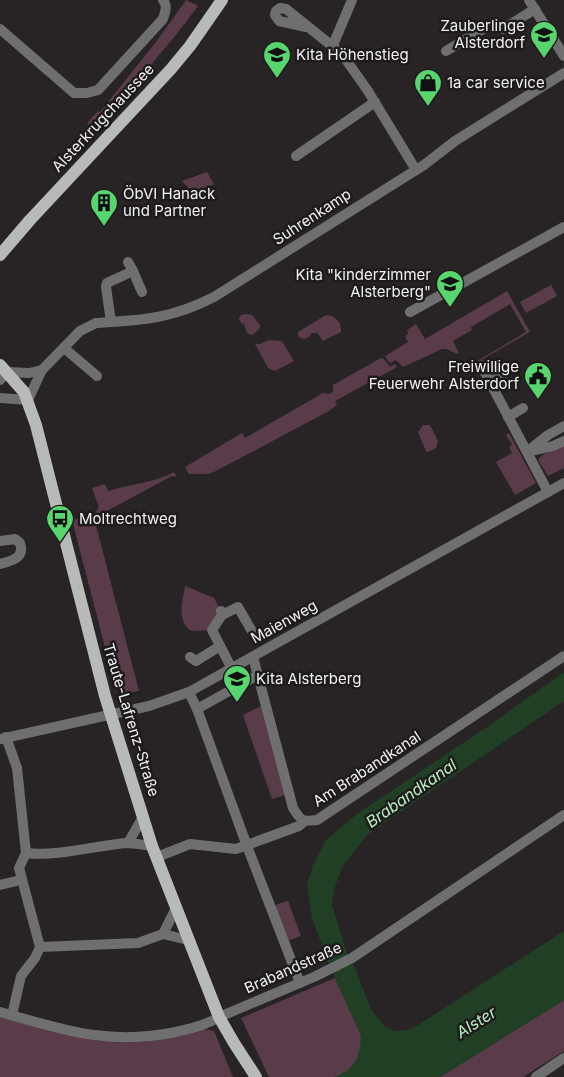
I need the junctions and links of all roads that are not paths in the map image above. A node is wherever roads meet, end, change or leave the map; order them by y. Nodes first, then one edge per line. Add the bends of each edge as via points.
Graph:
1 (164, 0) edge
2 (222, 0) edge
3 (352, 0) edge
4 (532, 4) edge
5 (306, 27) dead end
6 (0, 29) edge
7 (333, 45) junction
8 (446, 52) dead end
9 (564, 56) edge
10 (564, 73) edge
11 (375, 102) junction
12 (296, 156) dead end
13 (416, 170) junction
14 (564, 226) edge
15 (0, 254) edge
16 (142, 292) dead end
17 (410, 312) dead end
18 (111, 322) junction
19 (64, 348) junction
20 (481, 365) dead end
21 (42, 370) junction
22 (2, 372) edge
23 (504, 374) dead end
24 (97, 376) dead end
25 (490, 382) junction
26 (0, 398) edge
27 (28, 400) junction
28 (523, 408) dead end
29 (508, 417) junction
30 (564, 426) edge
31 (564, 441) edge
32 (527, 452) junction
33 (564, 482) edge
34 (548, 492) junction
35 (0, 540) edge
36 (0, 564) edge
37 (252, 633) dead end
38 (220, 646) junction
39 (564, 656) edge
40 (190, 657) dead end
41 (253, 657) junction
42 (232, 668) junction
43 (258, 675) junction
44 (189, 692) junction
45 (197, 709) junction
46 (111, 715) junction
47 (3, 738) edge
48 (564, 815) edge
49 (143, 817) junction
50 (305, 821) junction
51 (128, 843) junction
52 (246, 846) junction
53 (154, 851) junction
54 (26, 853) junction
55 (21, 880) junction
56 (0, 885) edge
57 (176, 908) junction
58 (163, 934) junction
59 (188, 940) junction
60 (40, 947) junction
61 (300, 983) junction
62 (0, 1012) edge
63 (12, 1015) junction
64 (219, 1017) junction
65 (564, 1058) edge
66 (256, 1077) edge
67 (536, 1077) edge

1 - 6 street via 166,11 163,19 98,90 87,93 74,93
2 - 15 main road, Alsterkrugchaussee via 171,69
3 - 7 street
4 - 8 street via 503,28 488,26
4 - 9 street
5 - 7 street
7 - 11 street
10 - 13 street, Suhrenkamp via 455,141
11 - 12 street
11 - 13 street
13 - 18 street, Suhrenkamp via 193,308 164,317
14 - 17 street
16 - 18 street via 130,267 107,283
18 - 19 street, Suhrenkamp via 86,327
19 - 21 street, Suhrenkamp
19 - 24 street
20 - 25 street
21 - 22 street
21 - 27 street, Suhrenkamp
22 - 27 main road, Traute-Lafrenz-Straße via 24,392
23 - 25 street
25 - 29 street
26 - 27 street
27 - 46 main road, Traute-Lafrenz-Straße
28 - 29 street
29 - 32 street
30 - 32 street
31 - 32 street
32 - 34 street
33 - 34 street, Maienweg
34 - 41 street, Maienweg
35 - 36 street via 17,540 22,550 16,559
37 - 38 street via 238,607 222,613 212,630
38 - 40 street via 196,660
38 - 42 street
39 - 50 street, Am Brabandkanal via 317,820
41 - 42 street, Maienweg
41 - 43 street, Am Brabandkanal
42 - 44 street, Maienweg
43 - 45 street
43 - 50 street, Am Brabandkanal via 293,808
44 - 45 street
44 - 46 street, Maienweg via 160,704
45 - 52 street
46 - 47 street, Maienweg
46 - 49 main road, Traute-Lafrenz-Straße
47 - 54 street via 17,768
48 - 61 street, Brabandstraße via 352,958
49 - 51 street
49 - 53 main road, Traute-Lafrenz-Straße
50 - 52 street
51 - 53 street
51 - 54 street
52 - 53 street via 236,849 190,844
52 - 61 street
53 - 57 main road, Traute-Lafrenz-Straße
54 - 55 street via 19,868
55 - 56 street
55 - 60 street
57 - 58 street
57 - 59 main road, Traute-Lafrenz-Straße
58 - 59 street
58 - 60 street via 138,943
59 - 64 main road, Traute-Lafrenz-Straße
60 - 63 street via 21,976
61 - 64 street, Brabandstraße
62 - 63 street, Brabandstraße
63 - 64 street, Brabandstraße via 69,1031 121,1038 186,1030
64 - 66 main road, Traute-Lafrenz-Straße
65 - 67 street

